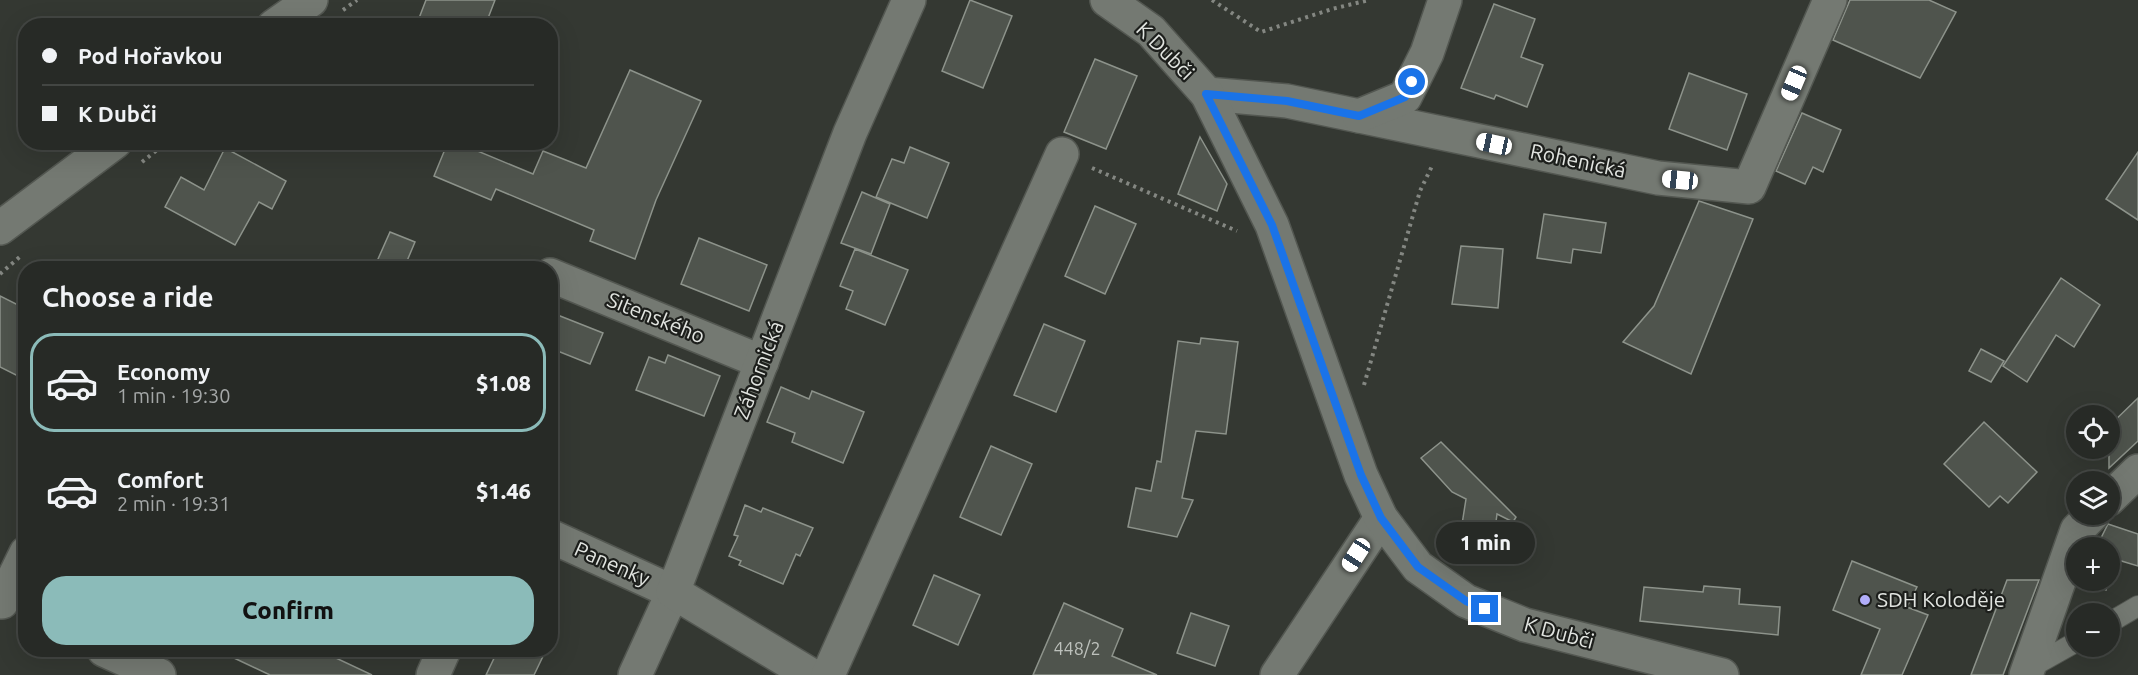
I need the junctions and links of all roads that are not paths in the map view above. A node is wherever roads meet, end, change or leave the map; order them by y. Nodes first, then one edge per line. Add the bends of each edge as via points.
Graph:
1 (311, 0) edge
2 (909, 0) edge
3 (1107, 0) edge
4 (1445, 0) edge
5 (1830, 0) edge
6 (285, 18) edge
7 (1206, 94) junction
8 (1359, 116) junction
9 (104, 150) edge
10 (1062, 154) road end
11 (0, 228) edge
12 (558, 278) edge
13 (762, 362) junction
14 (2138, 471) edge
15 (2120, 488) edge
16 (1381, 518) junction
17 (2082, 525) edge
18 (558, 540) edge
19 (18, 577) edge
20 (673, 592) junction
21 (9, 605) edge
22 (2138, 606) edge
23 (2120, 617) edge
24 (2066, 648) edge
25 (119, 657) edge
26 (441, 657) edge
27 (2027, 672) edge
28 (159, 675) edge
29 (433, 675) edge
30 (635, 675) edge
31 (811, 675) edge
32 (828, 675) edge
33 (1277, 675) edge
34 (1722, 675) edge

1 - 6 street
2 - 13 street, Záhornická via 850,134
3 - 7 street, K Dubči via 1151,31
4 - 8 street via 1427,53 1405,97
5 - 8 street, Rohenická via 1749,187 1658,178
7 - 8 street, Rohenická via 1287,101
7 - 16 street, K Dubči via 1272,225 1348,441
9 - 11 street
10 - 32 street
12 - 13 street, Sitenského
13 - 20 street, Záhornická
14 - 15 street
16 - 33 street
16 - 34 street, K Dubči via 1418,567 1466,601 1525,625
17 - 27 street
18 - 20 street, Panenky
19 - 21 street
20 - 30 street, Záhornická
20 - 31 street
22 - 23 lane
24 - 27 lane
25 - 28 street
26 - 29 street

